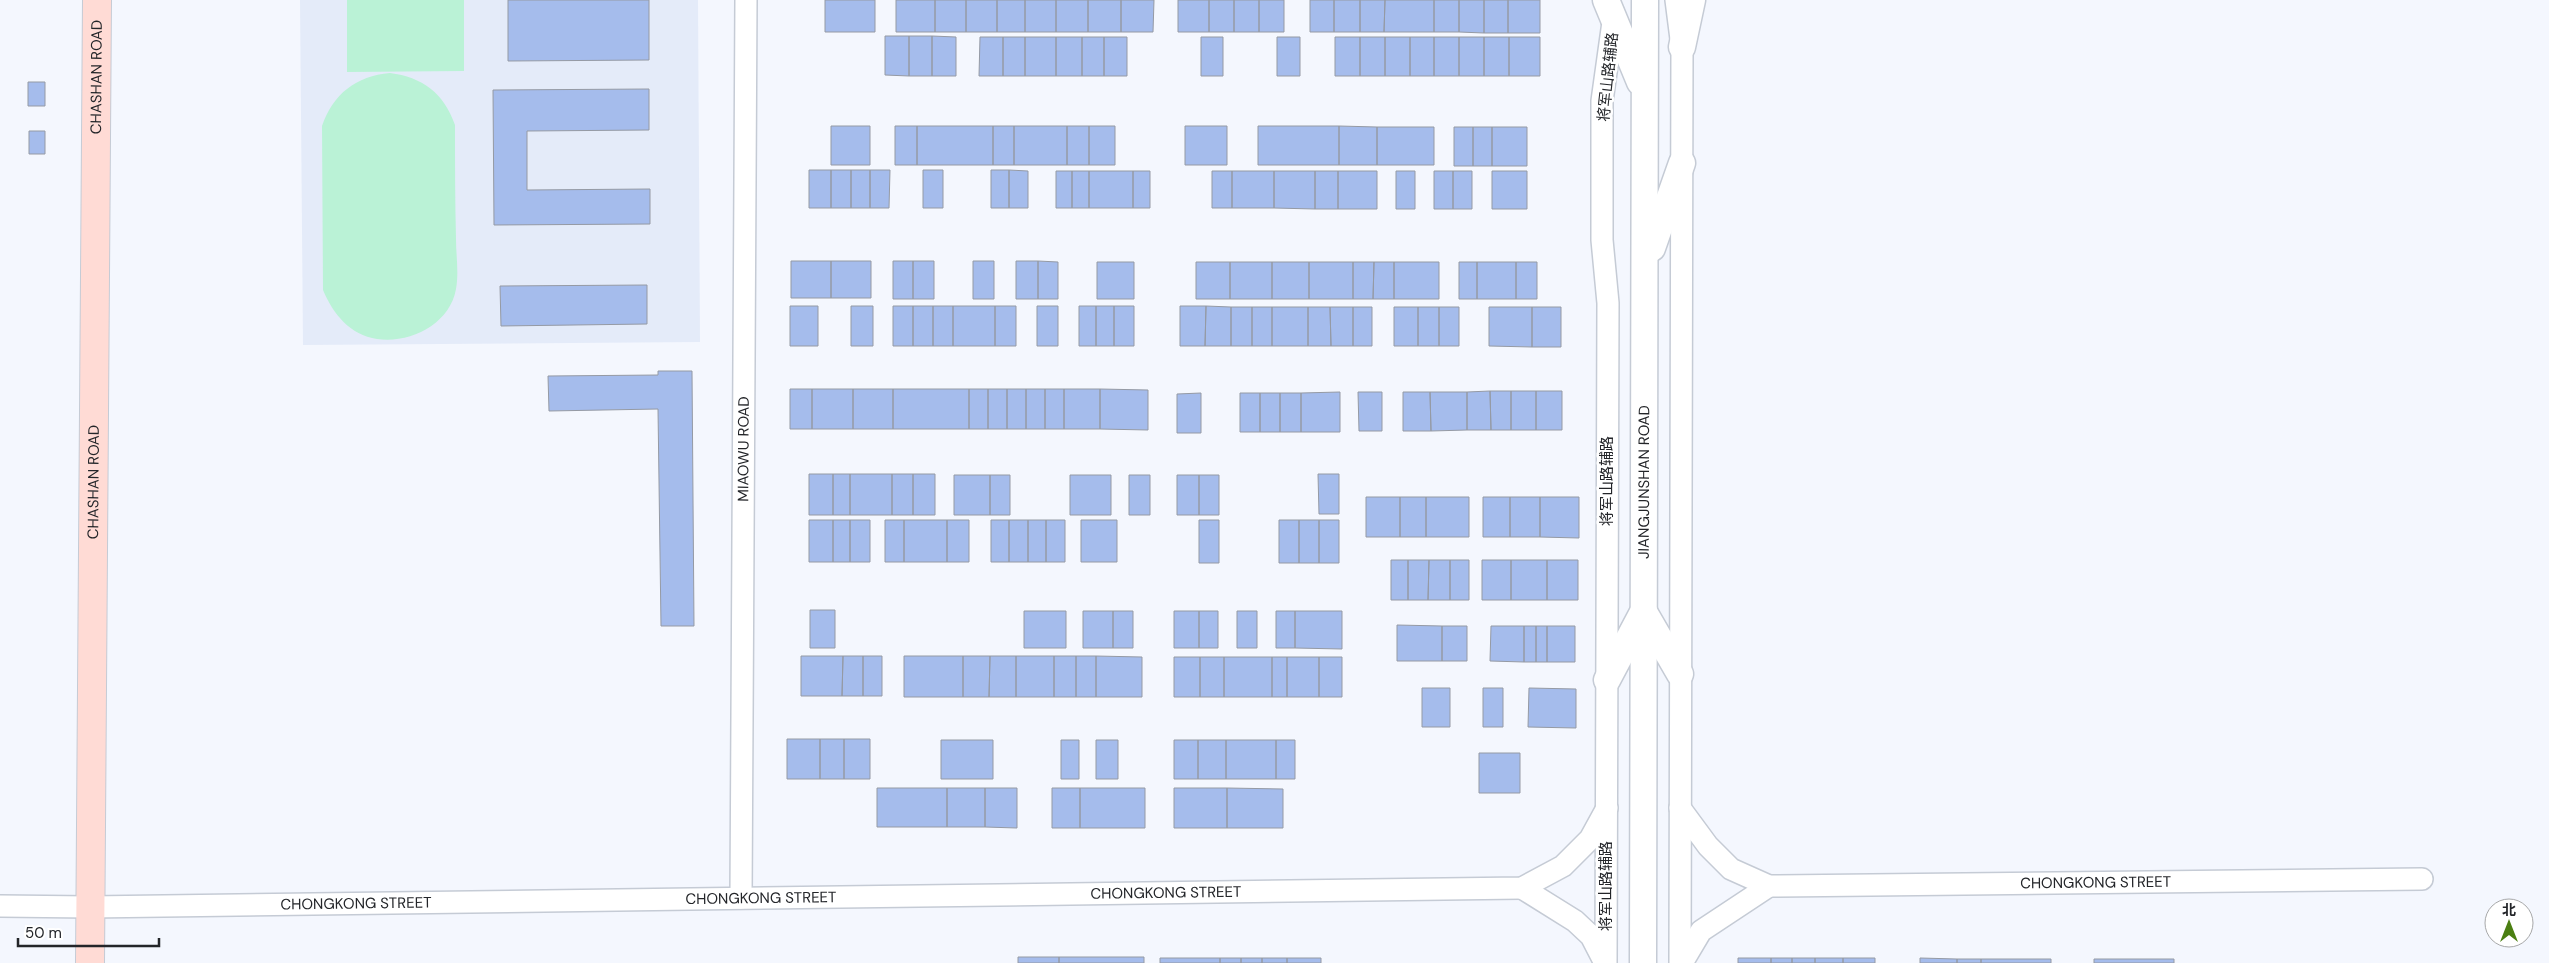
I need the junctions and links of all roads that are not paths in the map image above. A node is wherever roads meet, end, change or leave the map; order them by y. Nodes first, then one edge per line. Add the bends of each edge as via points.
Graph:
1 (97, 0) edge
2 (746, 0) edge
3 (1646, 0) edge
4 (1676, 0) edge
5 (1692, 0) edge
6 (1612, 6) edge
7 (1682, 47) junction
8 (1645, 95) junction
9 (1682, 163) junction
10 (1645, 267) junction
11 (1644, 612) junction
12 (1680, 674) junction
13 (1607, 680) junction
14 (1607, 808) junction
15 (1680, 808) junction
16 (2422, 879) dead end
17 (1769, 886) junction
18 (1522, 888) junction
19 (741, 898) junction
20 (0, 906) edge
21 (90, 906) junction
22 (90, 963) edge
23 (1605, 963) edge
24 (1643, 963) edge
25 (1681, 963) edge

1 - 21 main road, CHASHAN ROAD
2 - 19 street, MIAOWU ROAD
3 - 8 street, JIANGJUNSHAN ROAD
4 - 7 street
5 - 7 street
6 - 8 street
6 - 13 street, 将军山路辅路 via 1602,101 1602,240 1608,303
7 - 9 street
8 - 10 street, JIANGJUNSHAN ROAD
9 - 10 street
9 - 12 street
10 - 11 street, JIANGJUNSHAN ROAD
11 - 12 street
11 - 13 street
11 - 24 street, JIANGJUNSHAN ROAD
12 - 15 street
13 - 14 street, 将军山路辅路
14 - 18 street, CHONGKONG STREET via 1590,839 1563,866
14 - 23 street, 将军山路辅路
15 - 17 street, CHONGKONG STREET via 1708,846 1731,869
15 - 25 street
16 - 17 street, CHONGKONG STREET
17 - 25 street via 1701,931
18 - 19 street, CHONGKONG STREET
18 - 23 street via 1574,921 1591,936
19 - 21 street, CHONGKONG STREET
20 - 21 street, CHONGKONG STREET
21 - 22 main road, CHASHAN ROAD

